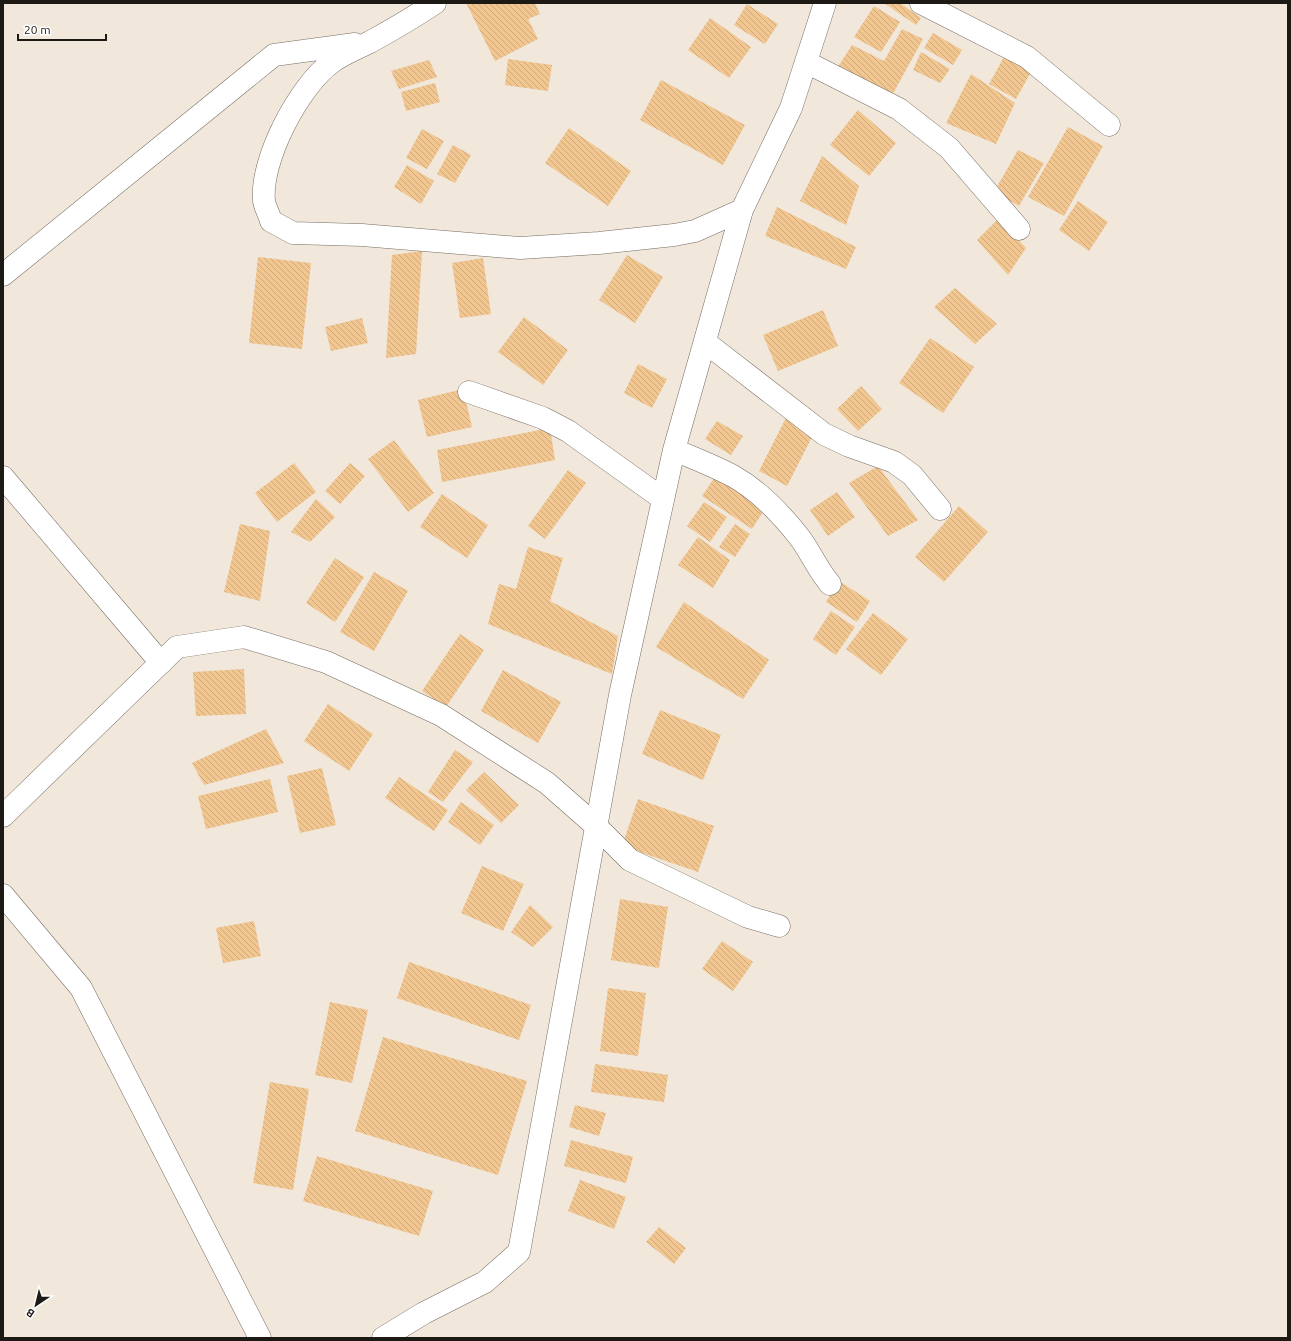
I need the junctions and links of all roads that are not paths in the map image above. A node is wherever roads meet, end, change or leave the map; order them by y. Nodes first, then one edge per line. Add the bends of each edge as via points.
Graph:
1 (435, 3) edge
2 (921, 3) edge
3 (818, 5) edge
4 (368, 43) junction
5 (806, 62) junction
6 (1109, 125) dead end
7 (742, 210) junction
8 (1019, 229) dead end
9 (3, 275) edge
10 (705, 342) junction
11 (469, 392) dead end
12 (674, 450) junction
13 (3, 477) edge
14 (663, 499) junction
15 (940, 509) dead end
16 (830, 584) dead end
17 (161, 663) junction
18 (3, 816) edge
19 (596, 826) junction
20 (3, 895) edge
21 (779, 926) dead end
22 (260, 1338) edge
23 (382, 1338) edge

1 - 4 street via 404,24
2 - 6 street via 1027,57
3 - 5 street
4 - 7 street via 332,62 315,78 284,126 273,150 265,177 264,201 271,221 293,233 362,235 520,248 674,235 695,231
4 - 9 street via 274,55
5 - 7 street via 791,108
5 - 8 street via 899,109 942,144
7 - 10 street
10 - 12 street
10 - 15 street via 824,434 894,462 912,475
11 - 14 street via 543,418 568,431
12 - 14 street
12 - 16 street via 733,476 749,487 800,539
13 - 17 street
14 - 19 street via 620,695
17 - 18 street
17 - 19 street via 177,647 244,637 326,662 441,715 546,783
19 - 21 street via 630,860 748,917
19 - 23 street via 519,1252 485,1282
20 - 22 street via 81,988

